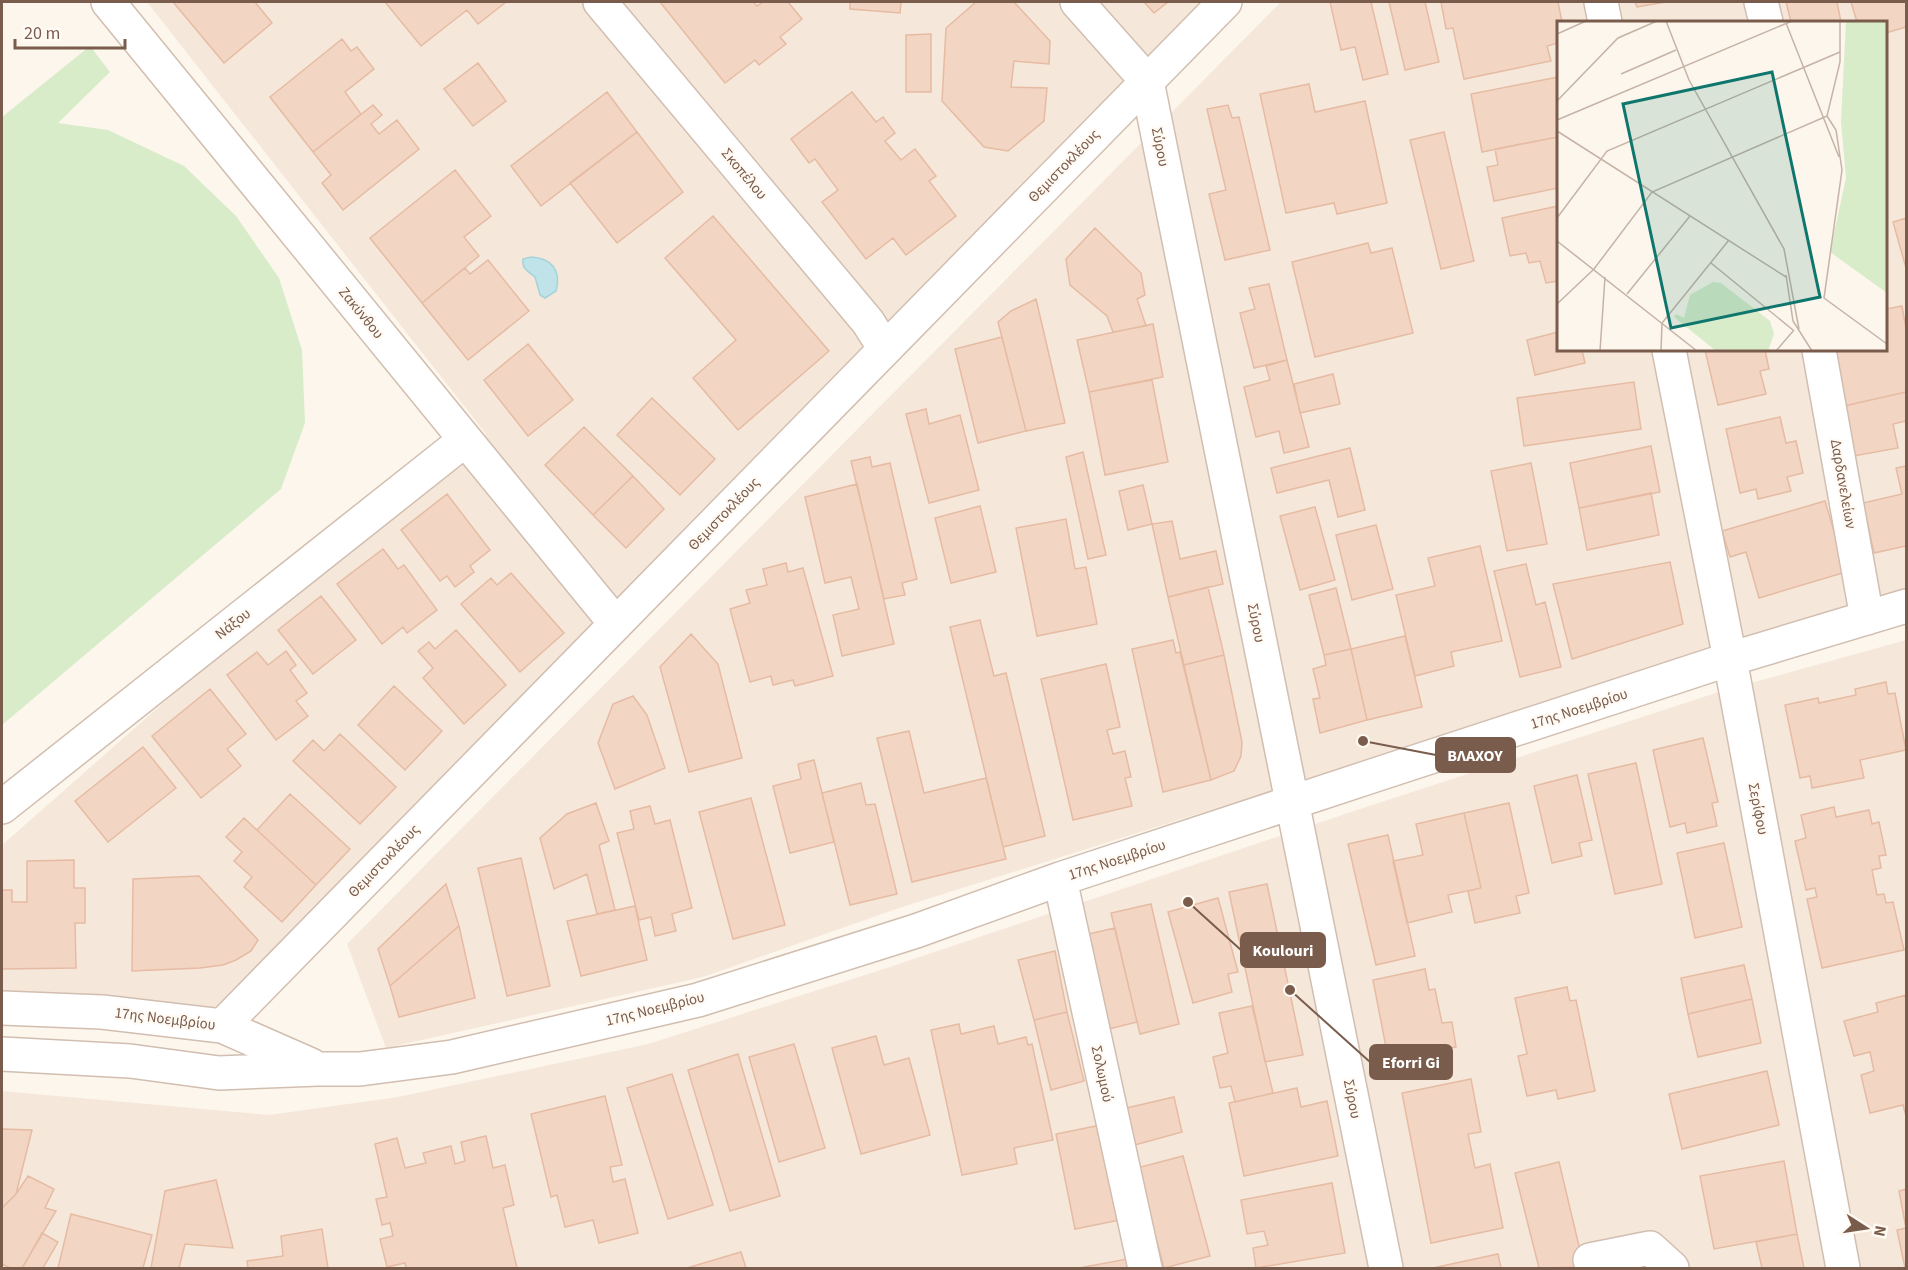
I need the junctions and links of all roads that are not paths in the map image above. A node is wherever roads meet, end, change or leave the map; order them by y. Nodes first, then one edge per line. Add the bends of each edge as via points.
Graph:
1 (108, 2) edge
2 (600, 2) edge
3 (1077, 2) edge
4 (1225, 2) edge
5 (1601, 2) edge
6 (1761, 2) edge
7 (1605, 21) edge
8 (1766, 21) edge
9 (1147, 81) junction
10 (885, 349) junction
11 (1669, 351) edge
12 (1819, 351) edge
13 (465, 440) junction
14 (1906, 606) edge
15 (1867, 618) junction
16 (616, 624) junction
17 (1730, 659) junction
18 (1293, 802) junction
19 (2, 807) edge
20 (1060, 879) junction
21 (2, 1008) edge
22 (222, 1026) junction
23 (2, 1054) edge
24 (318, 1069) junction
25 (1590, 1260) dead end
26 (1145, 1269) edge
27 (1386, 1269) edge
28 (1672, 1269) edge
29 (1843, 1269) edge

1 - 13 street, Ζακύνθου
2 - 10 street, Σκοπέλου via 868,322
3 - 9 street
4 - 9 street, Θεμιστοκλέους
5 - 7 street
6 - 8 street
9 - 10 street, Θεμιστοκλέους
9 - 18 street, Σύρου
10 - 16 street, Θεμιστοκλέους
11 - 17 street, Σερίφου
12 - 15 street, Δαρδανελείων
13 - 16 street, Ζακύνθου
13 - 19 street, Νάξου
14 - 15 street, 17ης Νοεμβρίου
15 - 17 street, 17ης Νοεμβρίου
16 - 22 street, Θεμιστοκλέους
17 - 18 street, 17ης Νοεμβρίου
17 - 29 street, Σερίφου
18 - 20 street, 17ης Νοεμβρίου
18 - 27 street, Σύρου
20 - 24 street, 17ης Νοεμβρίου via 916,931 698,1000 452,1057 360,1069
20 - 26 street, Σολωμού
21 - 22 street, 17ης Νοεμβρίου via 102,1012
22 - 24 street, 17ης Νοεμβρίου
23 - 24 street, 17ης Νοεμβρίου via 130,1061 219,1073
25 - 28 street via 1650,1248

